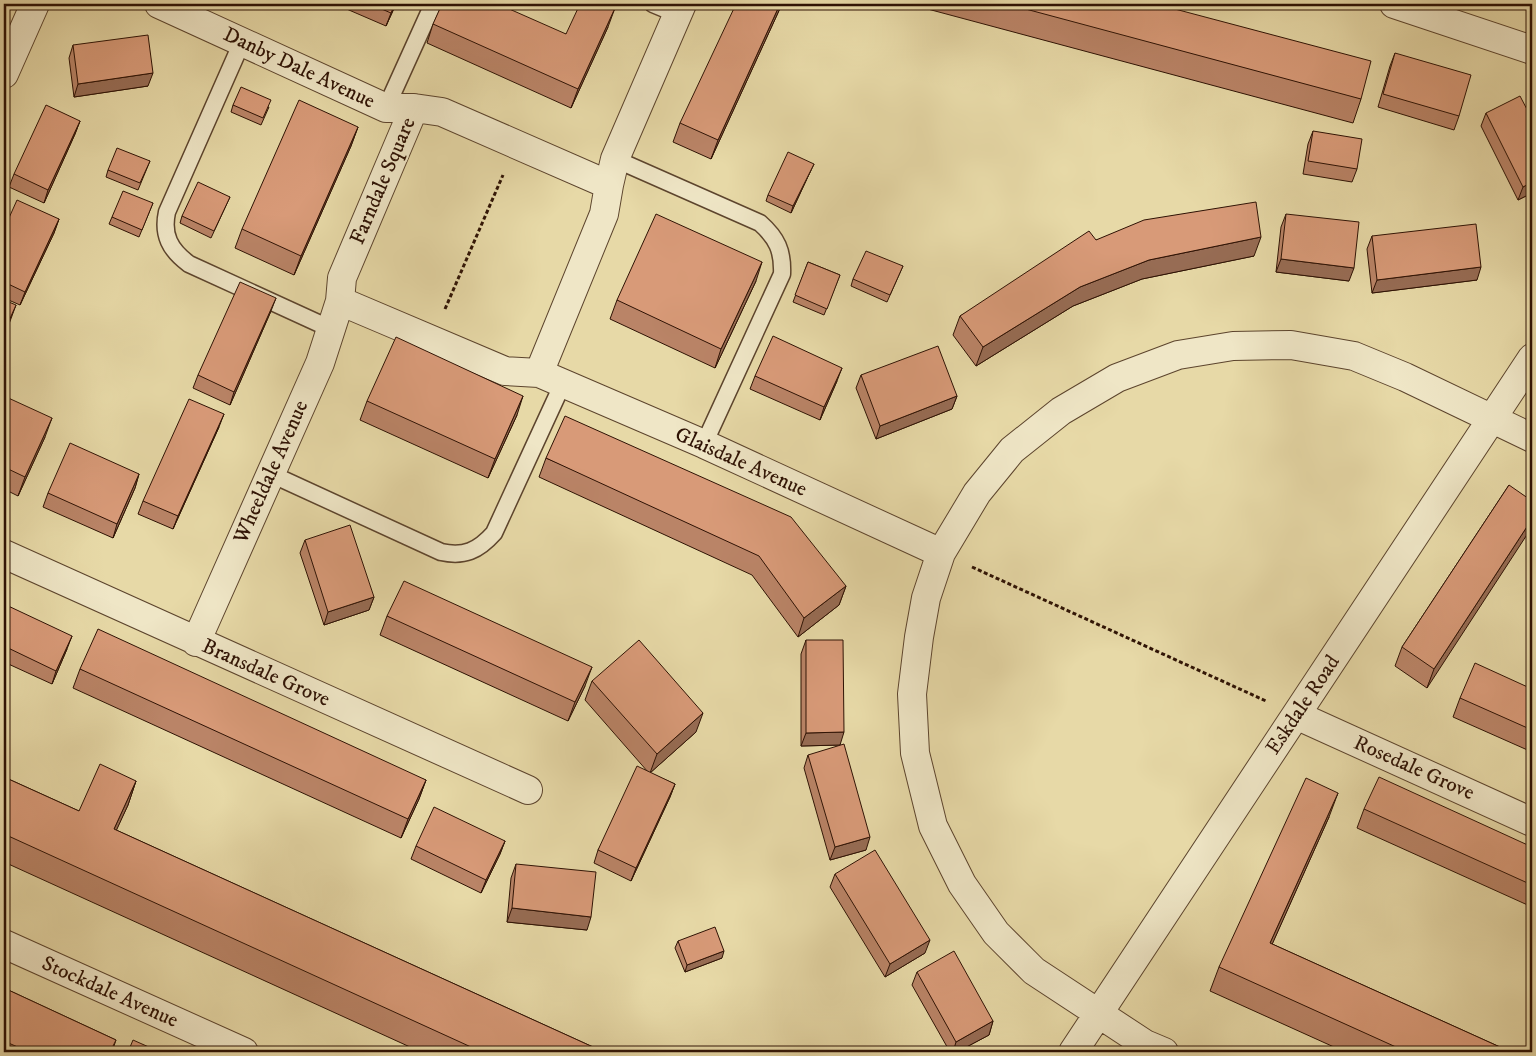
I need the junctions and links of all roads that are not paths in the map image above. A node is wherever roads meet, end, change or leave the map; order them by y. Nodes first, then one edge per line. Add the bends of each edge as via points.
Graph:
1 (35, 4) edge
2 (159, 4) edge
3 (433, 4) edge
4 (1394, 4) edge
5 (670, 7) edge
6 (242, 42) junction
7 (1532, 50) edge
8 (4, 74) edge
9 (386, 108) junction
10 (414, 108) junction
11 (615, 158) junction
12 (609, 185) junction
13 (340, 300) junction
14 (331, 329) junction
15 (1532, 358) edge
16 (539, 373) junction
17 (564, 383) junction
18 (1492, 420) junction
19 (1532, 438) edge
20 (704, 444) junction
21 (270, 474) junction
22 (942, 553) junction
23 (4, 554) edge
24 (196, 642) junction
25 (1296, 715) junction
26 (528, 790) dead end
27 (1532, 822) edge
28 (4, 944) edge
29 (1100, 1013) junction
30 (244, 1052) edge
31 (1074, 1052) edge
32 (1164, 1052) edge

1 - 8 street
2 - 6 street, Danby Dale Avenue
3 - 9 lane
4 - 7 street
5 - 11 street
6 - 9 street, Danby Dale Avenue
6 - 14 lane via 167,212 164,226 167,241 189,264
9 - 10 street, Danby Dale Avenue
10 - 12 street, Farndale Square via 442,112
10 - 13 street, Farndale Square via 342,278
11 - 12 street
11 - 20 lane via 760,223 779,245 782,274
12 - 16 street via 604,214
13 - 14 street, Wheeldale Avenue
13 - 16 street via 506,371
14 - 21 street, Wheeldale Avenue via 320,363
15 - 18 street, Eskdale Road
16 - 17 street, Glaisdale Avenue
17 - 20 street, Glaisdale Avenue
17 - 21 lane via 494,533 485,544 470,553 454,555 441,552
18 - 19 street
18 - 22 street via 1354,356 1291,345 1233,346 1178,356 1117,378 1061,411 1012,450 977,492
18 - 25 street, Eskdale Road
20 - 22 street, Glaisdale Avenue
21 - 24 street, Wheeldale Avenue
22 - 29 street via 926,598 912,694 916,753 933,826 962,884 996,933 1034,971
23 - 24 street, Bransdale Grove
24 - 26 street, Bransdale Grove
25 - 27 street, Rosedale Grove
25 - 29 street, Eskdale Road
28 - 30 street, Stockdale Avenue
29 - 31 street, Eskdale Road
29 - 32 street via 1145,1044

